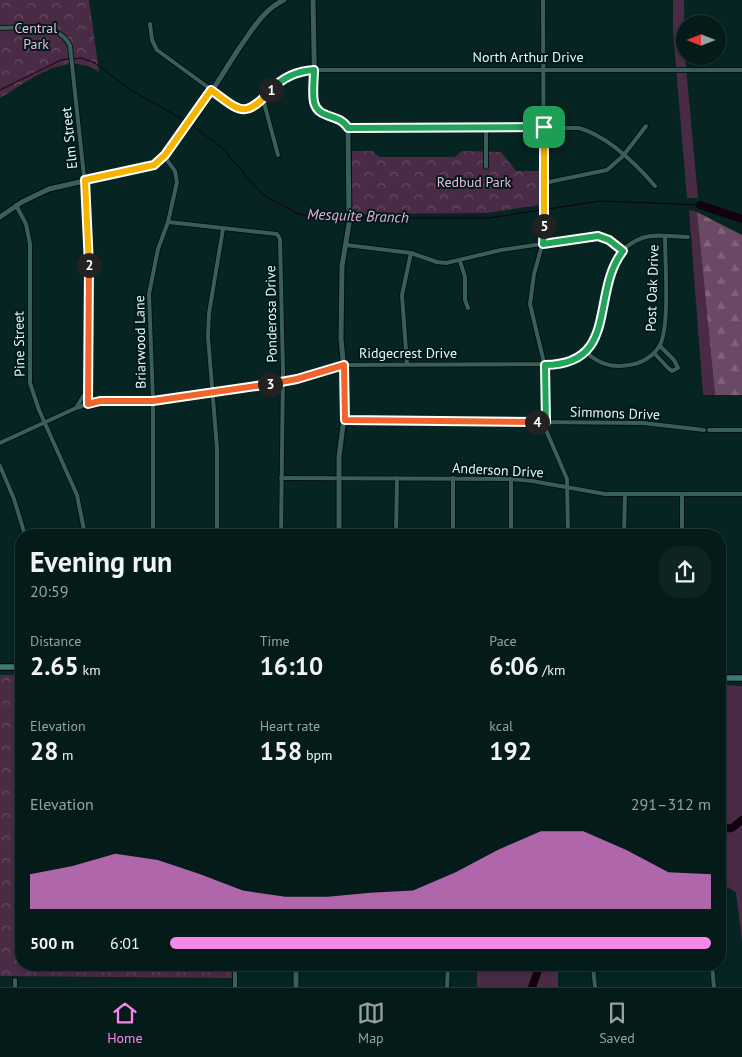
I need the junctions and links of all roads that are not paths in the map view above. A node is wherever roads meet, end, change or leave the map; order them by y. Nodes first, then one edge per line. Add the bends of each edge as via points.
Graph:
1 (284, 0) edge
2 (313, 0) edge
3 (543, 0) edge
4 (150, 24) dead end
5 (0, 28) edge
6 (544, 69) junction
7 (314, 70) junction
8 (742, 70) edge
9 (211, 90) junction
10 (263, 99) junction
11 (646, 126) dead end
12 (486, 127) junction
13 (544, 127) junction
14 (348, 128) junction
15 (278, 155) dead end
16 (164, 156) junction
17 (623, 156) junction
18 (486, 167) dead end
19 (85, 180) junction
20 (544, 183) junction
21 (655, 186) dead end
22 (16, 205) junction
23 (0, 216) edge
24 (168, 222) junction
25 (223, 229) junction
26 (665, 236) junction
27 (688, 237) dead end
28 (543, 244) junction
29 (346, 245) junction
30 (623, 251) junction
31 (410, 253) junction
32 (460, 261) junction
33 (468, 308) dead end
34 (660, 346) junction
35 (586, 352) junction
36 (654, 353) junction
37 (407, 364) junction
38 (344, 365) junction
39 (545, 365) junction
40 (283, 382) junction
41 (88, 388) junction
42 (214, 392) junction
43 (153, 401) junction
44 (88, 404) junction
45 (76, 408) junction
46 (345, 420) junction
47 (45, 422) junction
48 (546, 422) junction
49 (704, 430) dead end
50 (710, 430) dead end
51 (742, 430) edge
52 (0, 443) edge
53 (0, 466) edge
54 (281, 478) junction
55 (339, 478) junction
56 (397, 478) junction
57 (454, 478) junction
58 (511, 479) junction
59 (567, 488) junction
60 (624, 494) junction
61 (682, 494) junction
62 (742, 494) edge
63 (23, 529) edge
64 (84, 529) edge
65 (153, 529) edge
66 (217, 529) edge
67 (281, 529) edge
68 (339, 529) edge
69 (396, 529) edge
70 (453, 529) edge
71 (511, 529) edge
72 (568, 529) edge
73 (624, 529) edge
74 (682, 529) edge
75 (0, 667) edge
76 (15, 668) edge
77 (726, 678) edge
78 (742, 678) edge
79 (235, 971) edge
80 (296, 971) edge
81 (448, 971) edge
82 (594, 971) edge
83 (713, 971) edge
84 (15, 980) dead end
85 (15, 987) edge
86 (234, 987) edge
87 (296, 987) edge
88 (448, 987) edge
89 (595, 987) edge
90 (714, 987) edge

1 - 9 street via 262,16
2 - 7 street
3 - 6 street
4 - 9 street, North Arthur Drive via 157,50
5 - 19 street, Elm Street via 54,30 66,38 73,66
6 - 7 street, North Arthur Drive
6 - 8 street, North Arthur Drive
6 - 13 street
7 - 10 street, North Arthur Drive via 287,76
7 - 14 street via 314,100 318,110 340,119
9 - 10 street, North Arthur Drive via 240,109 250,109
9 - 16 street
10 - 15 street
11 - 17 street
12 - 13 street
12 - 14 street
12 - 18 street
13 - 17 street via 570,127 590,132
13 - 20 street
14 - 29 street via 349,224
16 - 19 street via 150,167
16 - 24 street, Briarwood Lane via 175,171 177,182
17 - 20 street via 607,170
17 - 21 street
19 - 22 street via 49,189
19 - 41 street, Elm Street via 89,278
20 - 28 street
22 - 23 street
22 - 47 street, Pine Street via 26,224 30,244 30,383
24 - 25 street, Ponderosa Drive
24 - 43 street, Briarwood Lane via 158,249 149,294
25 - 40 street, Ponderosa Drive via 264,231 277,234 280,239
25 - 42 street via 209,313
26 - 27 street
26 - 30 street via 643,238
26 - 34 street, Post Oak Drive via 665,322
28 - 30 street via 598,236
28 - 32 street
28 - 39 street via 530,304
29 - 31 street
29 - 38 street via 342,266
30 - 35 street via 612,268 599,328
31 - 32 street via 437,262
31 - 37 street via 402,295
32 - 33 street
34 - 36 street, Post Oak Drive
34 - 36 street via 678,368 672,371
35 - 36 street, Post Oak Drive via 602,364 611,366 635,364
35 - 39 street, Ridgecrest Drive via 564,364
37 - 38 street, Ridgecrest Drive
37 - 39 street, Ridgecrest Drive
38 - 40 street, Ridgecrest Drive
38 - 46 street
39 - 48 street
40 - 42 street, Ridgecrest Drive
40 - 54 street, Ponderosa Drive
41 - 44 street, Elm Street
41 - 45 street
42 - 43 street, Ridgecrest Drive
42 - 66 street
43 - 44 street, Ridgecrest Drive
43 - 65 street, Briarwood Lane
44 - 45 street, Ridgecrest Drive
45 - 47 street, Ridgecrest Drive
46 - 48 street, Simmons Drive
46 - 55 street via 340,442
47 - 52 street, Ridgecrest Drive
47 - 64 street, Pine Street via 77,495
48 - 49 street, Simmons Drive via 643,423
48 - 59 street via 548,438 566,474
50 - 51 street
53 - 63 street
54 - 55 street, Anderson Drive
54 - 67 street, Ponderosa Drive
55 - 56 street, Anderson Drive
55 - 68 street
56 - 57 street, Anderson Drive
56 - 69 street
57 - 58 street, Anderson Drive
57 - 70 street
58 - 59 street, Anderson Drive
58 - 71 street
59 - 60 street, Anderson Drive
59 - 72 street
60 - 61 street, Anderson Drive
60 - 73 street
61 - 62 street, Anderson Drive
61 - 74 street
75 - 76 main road
77 - 78 main road
79 - 86 street
80 - 87 street
81 - 88 street
82 - 89 street
83 - 90 street
84 - 85 street

